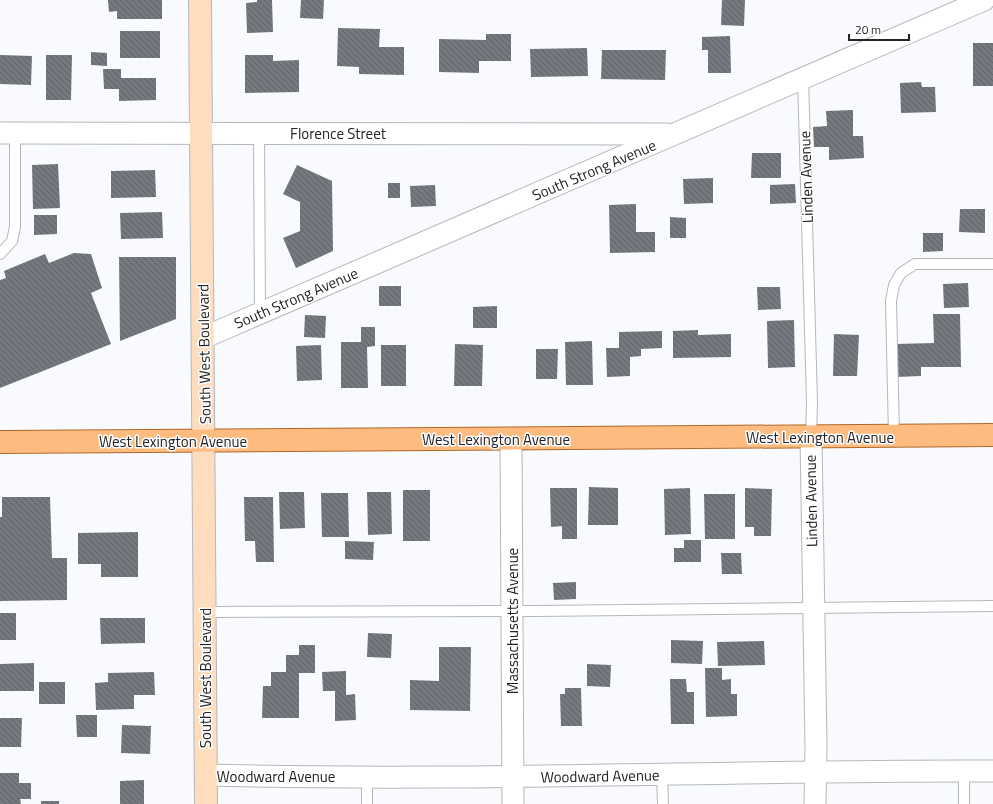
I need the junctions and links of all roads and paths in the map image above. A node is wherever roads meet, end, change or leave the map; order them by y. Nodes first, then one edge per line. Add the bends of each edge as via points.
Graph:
1 (200, 0) edge
2 (984, 0) edge
3 (803, 77) junction
4 (202, 132) junction
5 (8, 133) edge
6 (259, 133) junction
7 (676, 134) junction
8 (0, 254) edge
9 (993, 264) edge
10 (260, 314) junction
11 (203, 338) junction
12 (993, 435) edge
13 (894, 436) junction
14 (810, 437) junction
15 (511, 439) junction
16 (205, 441) junction
17 (0, 442) edge
18 (993, 606) edge
19 (812, 608) junction
20 (512, 611) junction
21 (204, 612) junction
22 (816, 771) junction
23 (964, 771) junction
24 (993, 772) edge
25 (662, 774) junction
26 (206, 775) junction
27 (367, 776) junction
28 (512, 777) junction
29 (206, 804) edge
30 (367, 804) edge
31 (512, 804) edge
32 (663, 804) edge
33 (814, 804) edge
34 (964, 804) edge

1 - 4 street, South West Boulevard
2 - 3 street, South Strong Avenue
3 - 7 street, South Strong Avenue
3 - 14 lane, Linden Avenue via 812,402
4 - 5 street, Florence Street
4 - 6 street, Florence Street
4 - 11 street, South West Boulevard
5 - 8 lane via 15,226 12,241
6 - 7 street, Florence Street
6 - 10 lane
7 - 10 street, South Strong Avenue
9 - 13 lane via 915,264 901,273 894,285 891,301
10 - 11 street, South Strong Avenue
11 - 16 street, South West Boulevard
12 - 13 main road, West Lexington Avenue
13 - 14 main road, West Lexington Avenue
14 - 15 main road, West Lexington Avenue
14 - 19 street, Linden Avenue
15 - 16 main road, West Lexington Avenue
15 - 20 street, Massachusetts Avenue
16 - 17 main road, West Lexington Avenue
16 - 21 street, South West Boulevard
18 - 19 lane
19 - 20 lane
19 - 22 street, Linden Avenue
20 - 21 lane
20 - 28 street, Massachusetts Avenue
21 - 26 street, South West Boulevard
22 - 23 street, Woodward Avenue
22 - 25 street, Woodward Avenue
22 - 33 street, Linden Avenue
23 - 24 street, Woodward Avenue
23 - 34 lane
25 - 28 street, Woodward Avenue
25 - 32 lane
26 - 27 street, Woodward Avenue
26 - 29 street, South West Boulevard
27 - 28 street, Woodward Avenue
27 - 30 lane
28 - 31 street, Massachusetts Avenue

